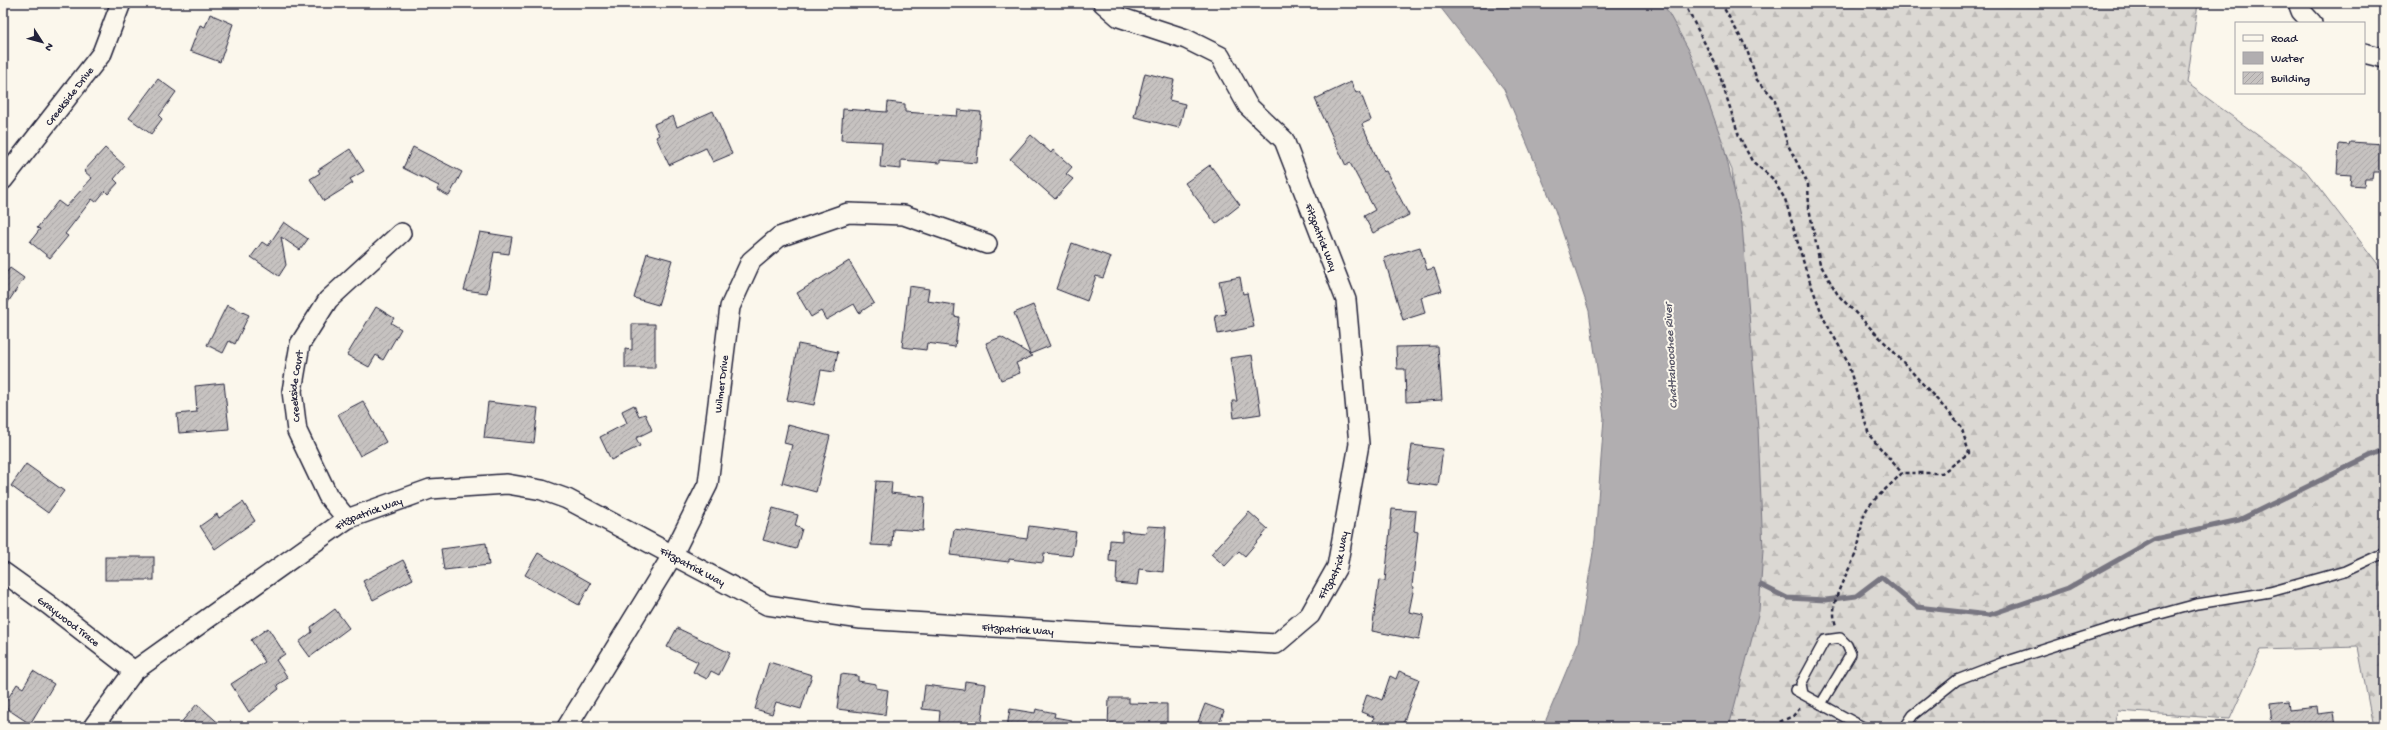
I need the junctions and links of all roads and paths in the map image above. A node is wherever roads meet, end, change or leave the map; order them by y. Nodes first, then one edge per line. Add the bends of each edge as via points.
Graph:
1 (121, 3) edge
2 (1103, 3) edge
3 (1684, 3) edge
4 (1721, 3) edge
5 (2298, 3) edge
6 (2311, 22) edge
7 (2365, 53) edge
8 (2384, 58) edge
9 (3, 180) edge
10 (401, 233) dead end
11 (987, 244) dead end
12 (1902, 473) junction
13 (347, 519) junction
14 (2384, 553) edge
15 (672, 556) junction
16 (3, 572) edge
17 (1832, 615) dead end
18 (134, 671) junction
19 (1802, 693) junction
20 (1821, 704) junction
21 (93, 727) edge
22 (567, 727) edge
23 (1776, 727) edge
24 (1862, 727) edge
25 (1905, 727) edge

1 - 9 street, Creekside Drive via 102,53
2 - 15 street, Fitzpatrick Way via 1119,17 1186,39 1220,56 1248,106 1284,140 1346,300 1359,444 1337,567 1310,615 1276,644 861,619 767,605
3 - 12 path via 1717,67 1739,136 1752,161 1772,178 1785,199 1807,274 1824,319 1847,360 1869,435
4 - 12 path via 1746,47 1757,80 1774,98 1787,143 1808,184 1808,208 1820,264 1838,295 1961,426 1969,453 1942,473
5 - 6 street via 2301,11
7 - 8 street
10 - 13 street, Creekside Court via 328,300 300,344 292,391 297,431 328,496
11 - 15 street, Wilmer Drive via 904,215 848,214 779,237 751,260 730,307 708,484
12 - 17 path via 1869,506 1862,522 1858,546 1842,581
13 - 15 street, Fitzpatrick Way via 430,489 507,484 542,490 567,499
13 - 18 street, Fitzpatrick Way
14 - 25 lane via 2344,572 2270,592 2197,604 2127,622 2001,663 1957,680 1913,715
15 - 22 street, Wilmer Drive
16 - 18 street, Graywood Trace
18 - 21 street, Fitzpatrick Way
19 - 20 lane
19 - 20 lane via 1801,684 1825,640 1840,638 1851,654
19 - 23 path via 1793,716 1777,723
20 - 24 lane

